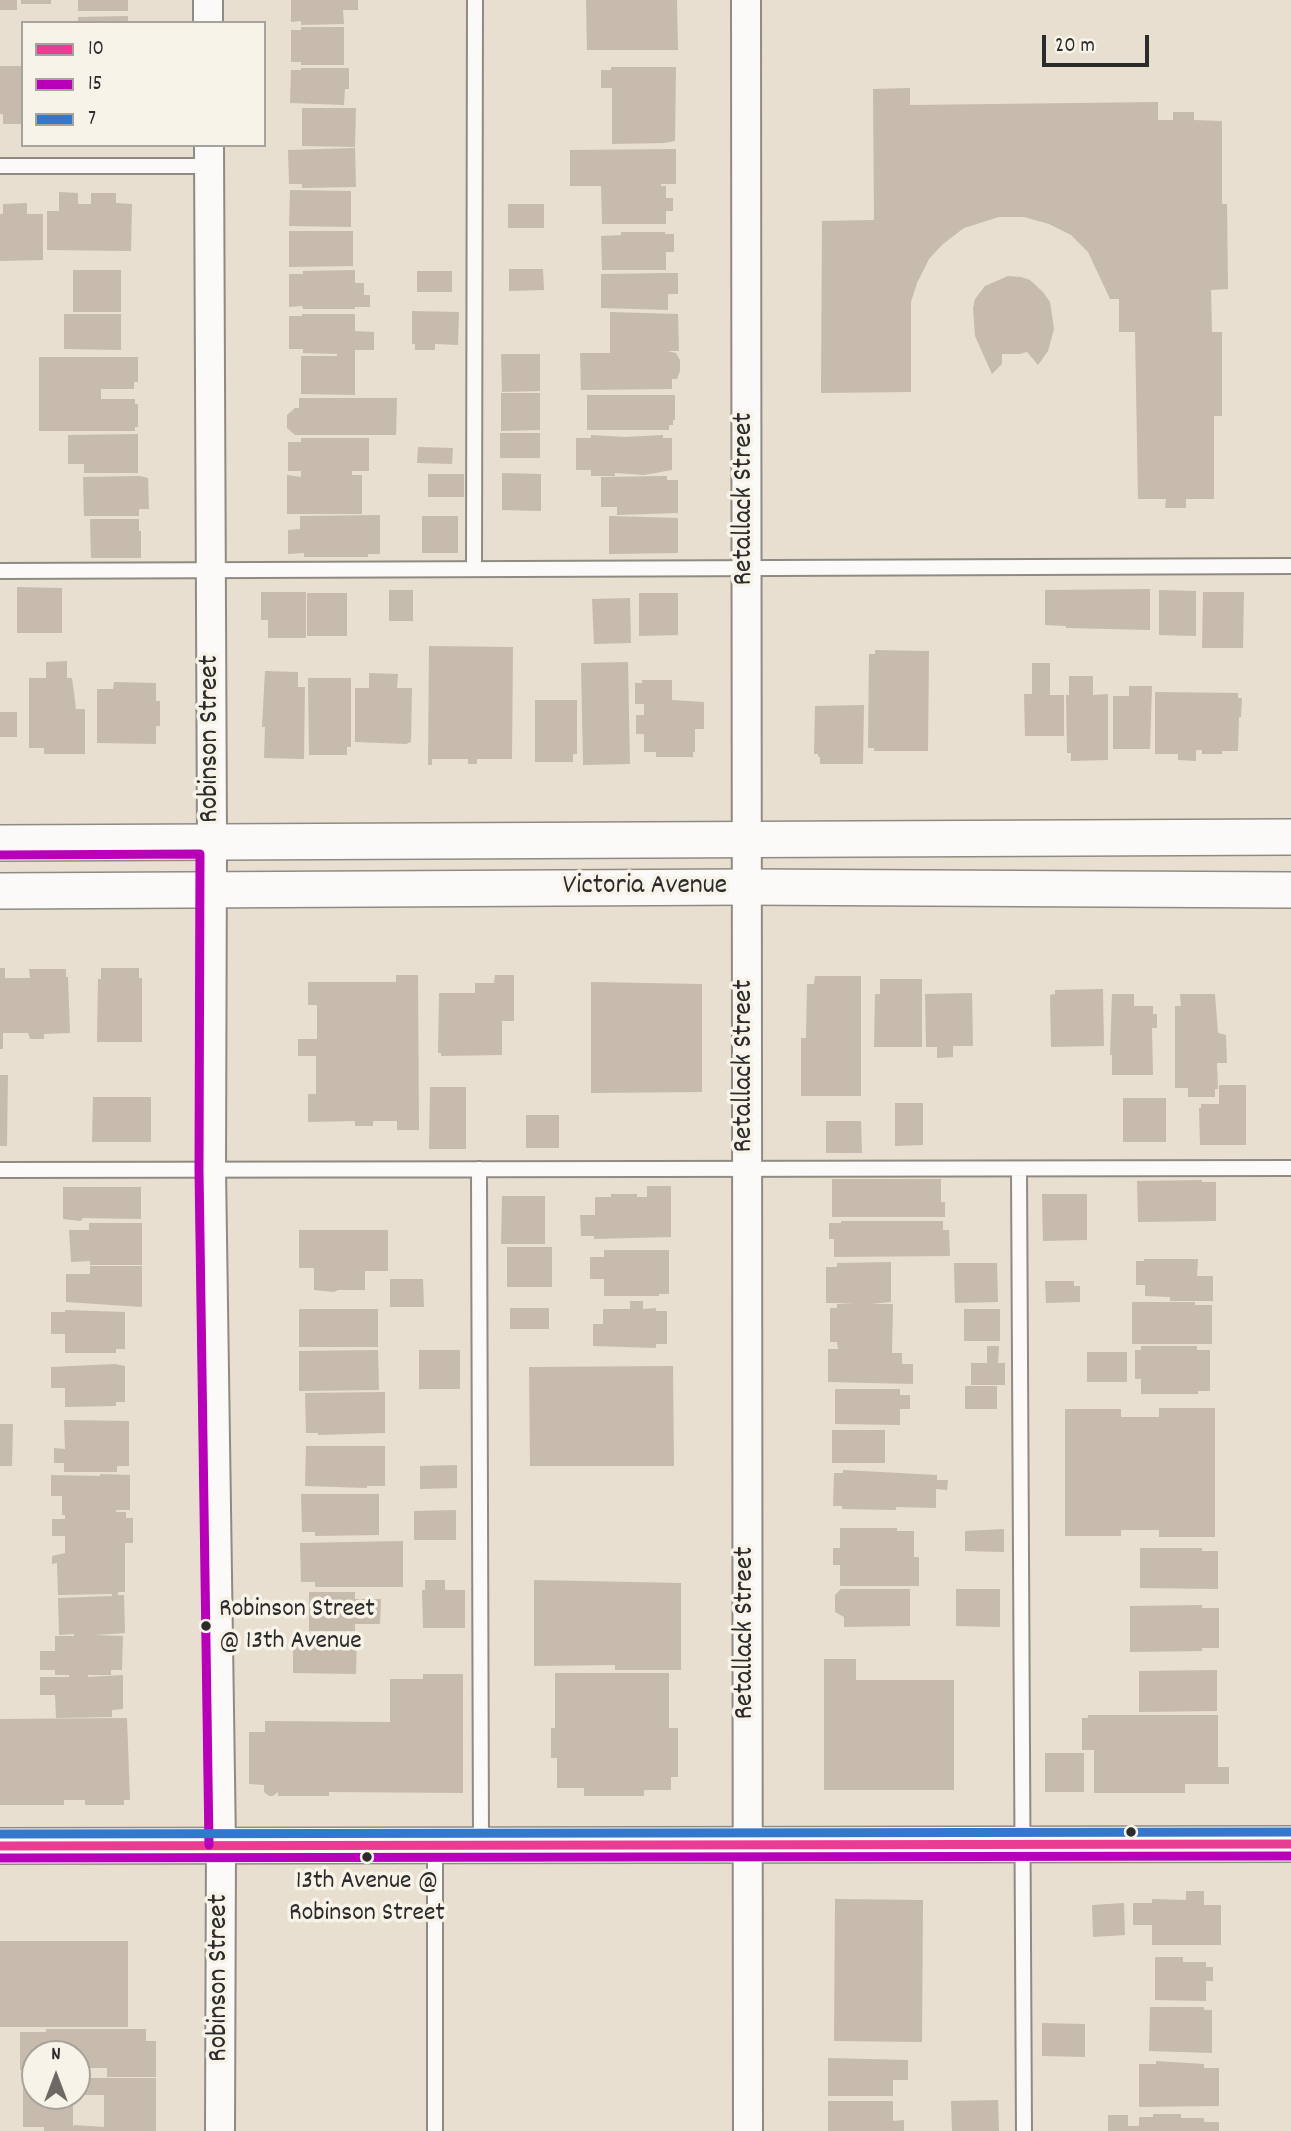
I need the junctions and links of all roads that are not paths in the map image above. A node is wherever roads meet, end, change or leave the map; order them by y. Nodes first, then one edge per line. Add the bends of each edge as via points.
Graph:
1 (208, 0) edge
2 (475, 0) edge
3 (746, 0) edge
4 (208, 21) edge
5 (209, 155) edge
6 (0, 166) edge
7 (1291, 566) edge
8 (746, 568) junction
9 (474, 569) junction
10 (211, 570) junction
11 (0, 571) edge
12 (1291, 837) edge
13 (746, 839) junction
14 (212, 842) junction
15 (0, 843) edge
16 (746, 887) junction
17 (212, 890) junction
18 (1291, 890) edge
19 (0, 891) edge
20 (1291, 1168) edge
21 (479, 1169) junction
22 (746, 1169) junction
23 (1019, 1169) junction
24 (0, 1170) edge
25 (211, 1170) junction
26 (1023, 1844) junction
27 (1291, 1844) edge
28 (221, 1845) junction
29 (436, 1845) junction
30 (481, 1845) junction
31 (747, 1845) junction
32 (0, 1846) edge
33 (220, 2131) edge
34 (435, 2131) edge
35 (748, 2131) edge
36 (1024, 2131) edge

1 - 4 street
2 - 9 lane
3 - 8 street, Retallack Street
5 - 6 lane
5 - 10 street, Robinson Street
7 - 8 lane
8 - 9 lane
8 - 13 street, Retallack Street
9 - 10 lane
10 - 11 lane
10 - 14 street, Robinson Street
12 - 13 street, Victoria Avenue
13 - 14 street, Victoria Avenue
13 - 16 street, Retallack Street
14 - 15 street, Victoria Avenue
14 - 17 street, Robinson Street
16 - 17 street, Victoria Avenue
16 - 18 street, Victoria Avenue
16 - 22 street, Retallack Street
17 - 19 street, Victoria Avenue
17 - 25 street, Robinson Street
20 - 23 lane
21 - 22 lane
21 - 25 lane
21 - 30 lane
22 - 23 lane
22 - 31 street, Retallack Street
23 - 26 lane
24 - 25 lane
25 - 28 street, Robinson Street
26 - 27 street
26 - 31 street
26 - 36 lane
28 - 29 street
28 - 32 street
28 - 33 street, Robinson Street
29 - 30 street
29 - 34 lane
30 - 31 street
31 - 35 street, Retallack Street

